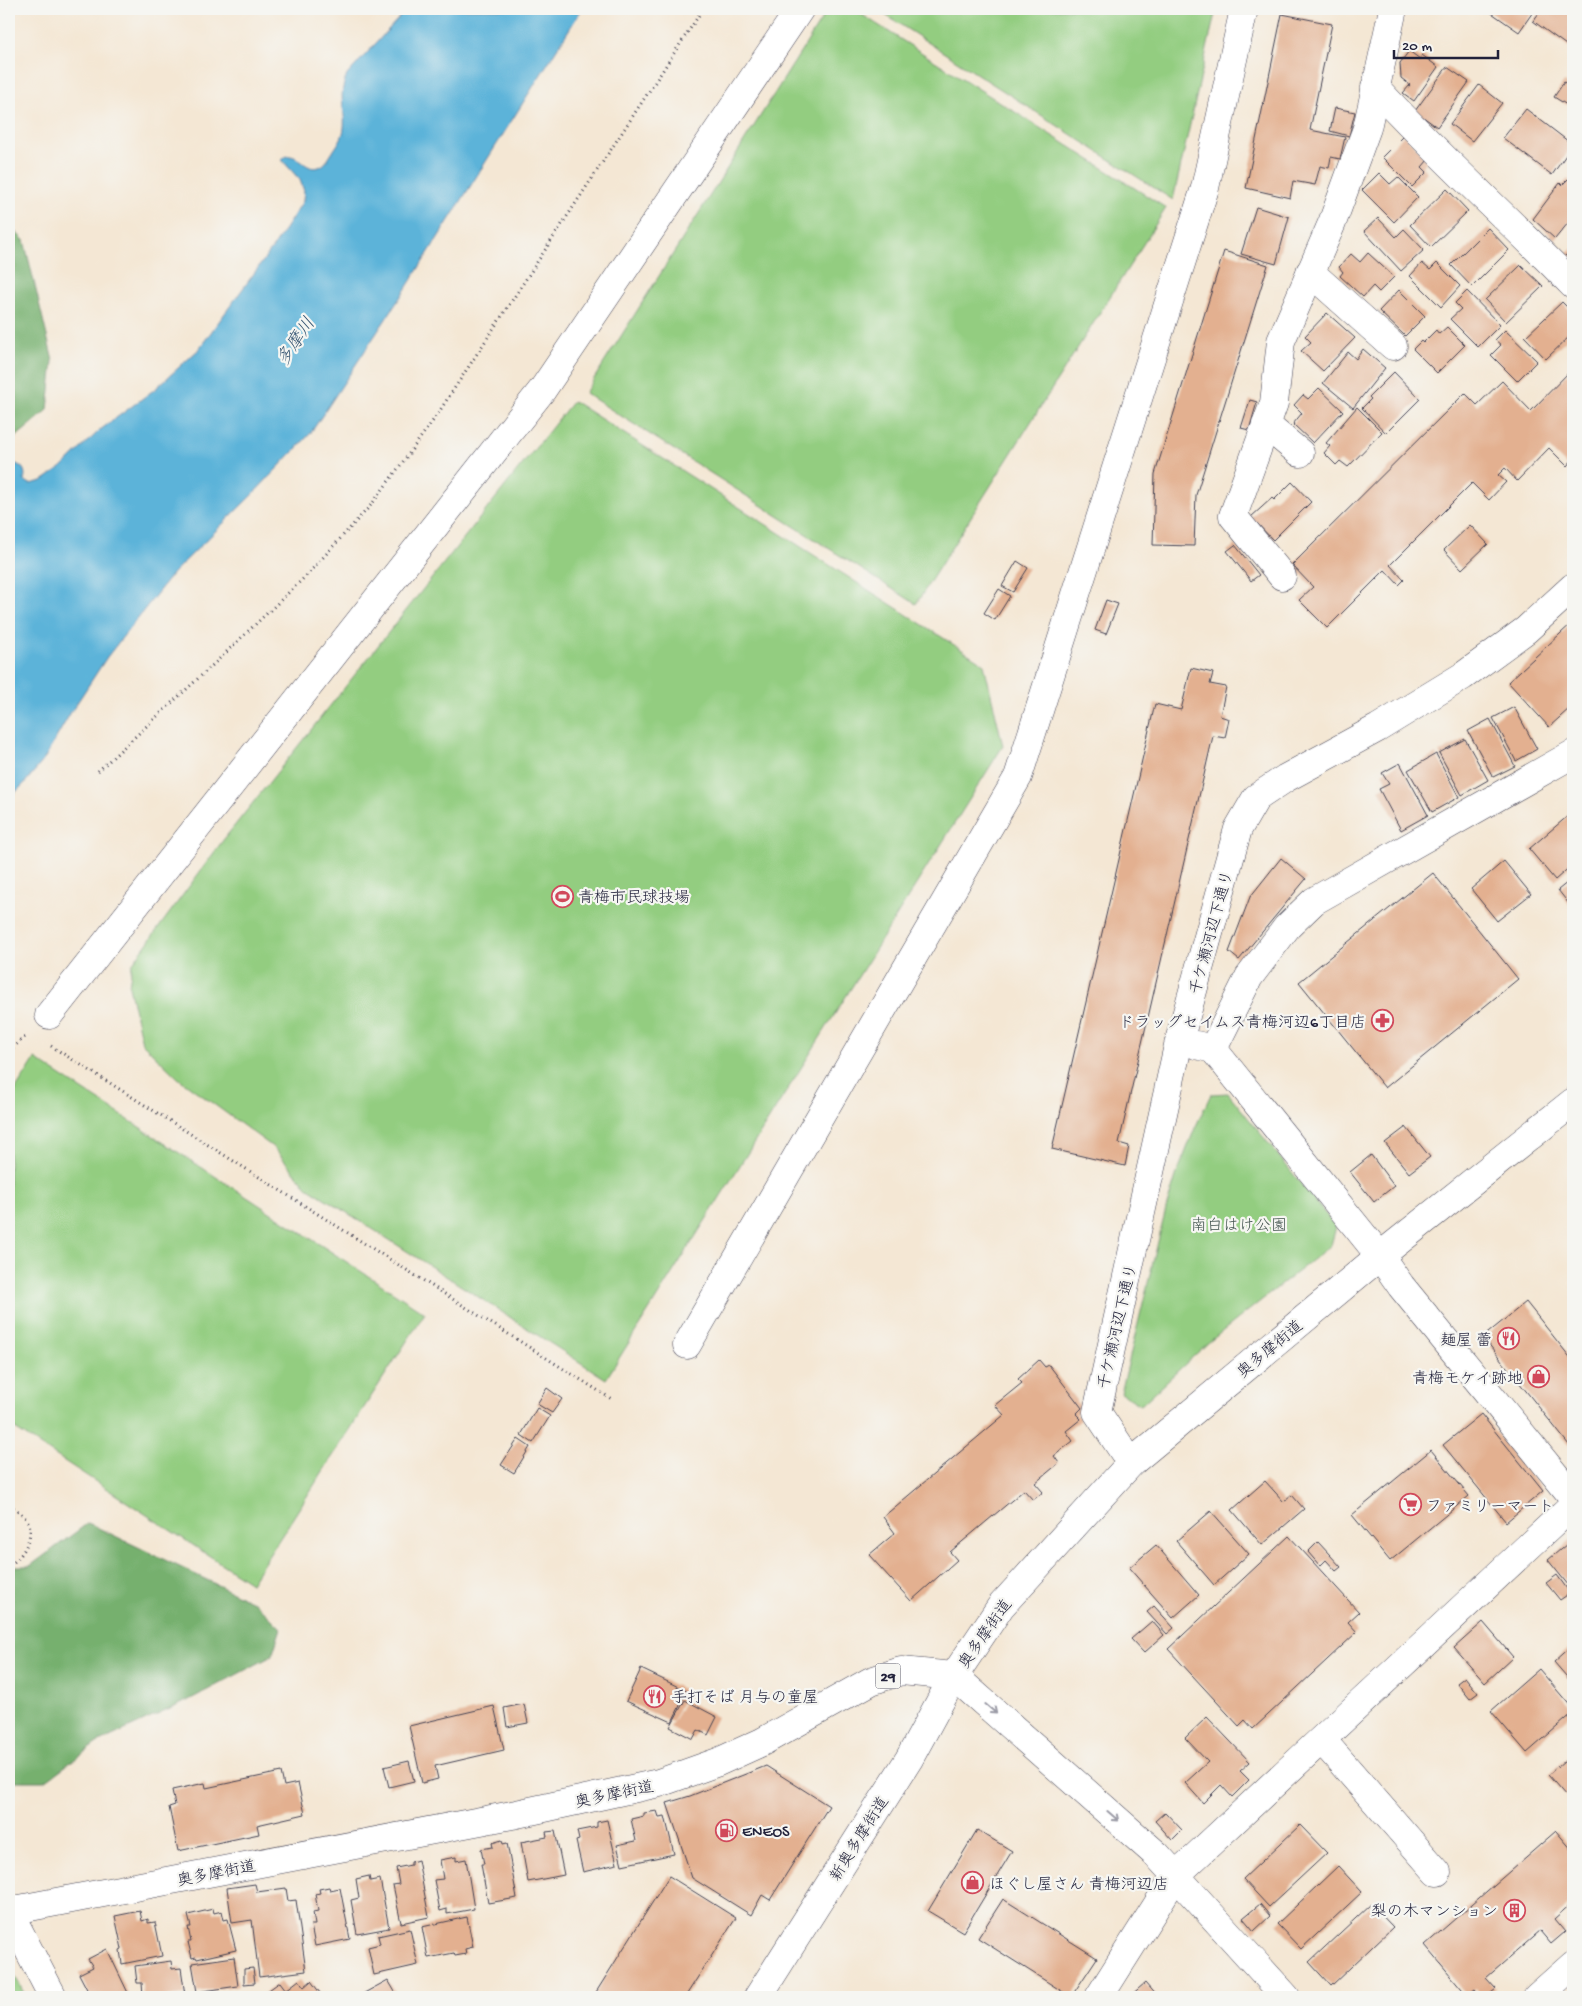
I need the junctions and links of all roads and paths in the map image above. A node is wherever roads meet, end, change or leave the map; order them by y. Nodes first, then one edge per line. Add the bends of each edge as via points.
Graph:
1 (703, 9) edge
2 (800, 9) edge
3 (1244, 9) edge
4 (1393, 9) edge
5 (1375, 87) junction
6 (1310, 272) junction
7 (1573, 285) edge
8 (1393, 346) dead end
9 (1266, 425) junction
10 (1300, 453) dead end
11 (1282, 576) dead end
12 (1573, 587) edge
13 (1573, 754) edge
14 (98, 771) dead end
15 (50, 1015) dead end
16 (1179, 1041) junction
17 (46, 1044) dead end
18 (1213, 1049) junction
19 (1573, 1102) edge
20 (1380, 1256) junction
21 (687, 1345) dead end
22 (613, 1400) dead end
23 (1131, 1463) junction
24 (1573, 1497) edge
25 (9, 1504) edge
26 (1573, 1505) edge
27 (9, 1565) edge
28 (954, 1676) junction
29 (1322, 1740) junction
30 (1436, 1872) dead end
31 (1176, 1875) junction
32 (9, 1911) edge
33 (1573, 1966) edge
34 (54, 1997) edge
35 (758, 1997) edge
36 (1099, 1997) edge
37 (1286, 1997) edge
38 (1537, 1997) edge

1 - 14 path via 435,418 372,504 306,576
2 - 15 street via 543,389
3 - 21 street via 1204,188 1018,777
4 - 5 street
5 - 6 street via 1367,128
5 - 7 street
6 - 8 street
6 - 9 street via 1282,341 1274,403
9 - 10 street
9 - 11 street via 1233,516
12 - 16 street, 千ケ瀬河辺下通り via 1526,630 1463,676 1256,798 1238,829
13 - 18 street via 1314,901 1287,927 1248,977
16 - 18 street
16 - 23 street, 千ケ瀬河辺下通り via 1097,1412
17 - 22 path
18 - 20 street
19 - 20 street, 奥多摩街道
20 - 23 street, 奥多摩街道
20 - 24 street via 1400,1286
23 - 28 street, 奥多摩街道 via 1001,1606
25 - 27 path via 29,1525 29,1536 21,1555
26 - 29 street
28 -> 31 street
28 - 32 street, 奥多摩街道 / 29 via 901,1671 871,1681 762,1742 659,1784
28 - 35 street, 新奥多摩街道 via 909,1759
29 - 30 street
29 - 31 street
31 - 36 street
31 - 37 street
32 - 34 street
33 - 38 street

